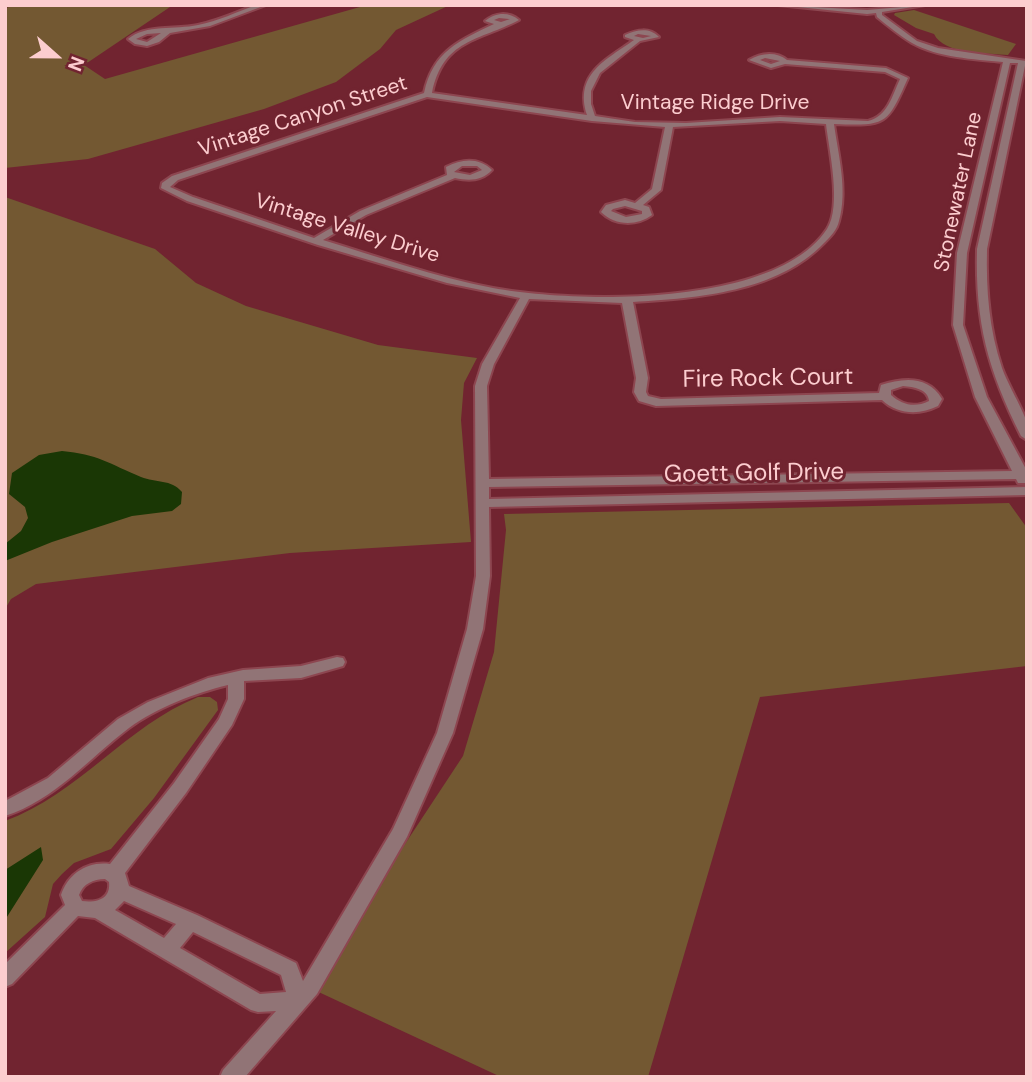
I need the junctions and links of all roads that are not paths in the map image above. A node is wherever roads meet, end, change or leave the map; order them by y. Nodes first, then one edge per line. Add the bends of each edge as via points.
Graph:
1 (262, 5) edge
2 (781, 5) edge
3 (922, 5) edge
4 (879, 12) junction
5 (501, 24) dead end
6 (169, 31) dead end
7 (638, 40) dead end
8 (1007, 60) junction
9 (785, 62) dead end
10 (1024, 62) edge
11 (426, 95) junction
12 (592, 119) junction
13 (830, 120) junction
14 (669, 125) junction
15 (454, 175) dead end
16 (167, 183) joint
17 (638, 205) dead end
18 (315, 241) junction
19 (526, 296) junction
20 (627, 300) junction
21 (885, 396) dead end
22 (1027, 436) edge
23 (1025, 482) edge
24 (482, 483) junction
25 (482, 503) junction
26 (337, 662) dead end
27 (236, 677) junction
28 (5, 809) edge
29 (117, 882) junction
30 (75, 907) junction
31 (98, 910) junction
32 (190, 922) junction
33 (167, 949) junction
34 (5, 978) edge
35 (299, 1000) junction
36 (231, 1077) edge

1 - 6 street via 213,24
2 - 4 street
3 - 4 street
4 - 8 street via 915,42 950,53
5 - 11 street, Vintage Canyon Street via 445,56 433,71
7 - 12 street via 602,65 589,83 586,99
8 - 10 street
8 - 23 street, Stonewater Lane via 962,253 958,325 981,397
9 - 13 street, Vintage Ridge Drive via 896,72 904,78 880,121
10 - 22 street, Stonewater Lane via 982,249 981,276 983,325 991,353
11 - 12 street, Vintage Ridge Drive
11 - 16 street, Vintage Canyon Street
12 - 14 street, Vintage Ridge Drive
13 - 14 street, Vintage Ridge Drive
13 - 20 street, Vintage Valley Drive via 837,214 817,246 783,268 739,284 673,297
14 - 17 street via 656,190
15 - 18 street via 363,213
16 - 18 street, Vintage Valley Drive via 171,191
18 - 19 street, Vintage Valley Drive via 458,282
19 - 20 street, Vintage Valley Drive
19 - 24 street via 488,364 481,386
20 - 21 street, Fire Rock Court via 643,398
23 - 24 street, Goett Golf Drive
23 - 25 street, Goett Golf Drive
24 - 25 street
25 - 35 street via 480,601 445,733 383,866
26 - 27 street via 301,672
27 - 28 street via 195,689 134,718 54,783
27 - 29 street via 236,699 226,721
29 - 30 street via 100,871 91,872 76,882 70,895
29 - 31 street via 114,901
29 - 32 street
30 - 31 street
30 - 34 street
31 - 33 street
32 - 33 street
32 - 35 street via 289,969
33 - 35 street via 258,1003
35 - 36 street

